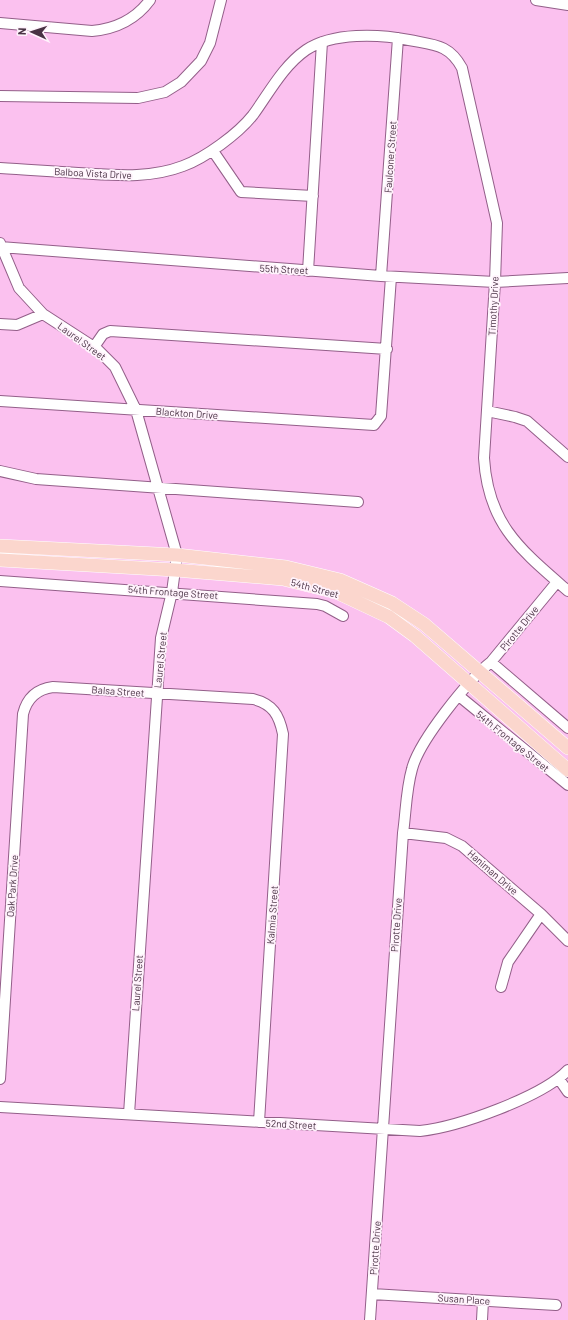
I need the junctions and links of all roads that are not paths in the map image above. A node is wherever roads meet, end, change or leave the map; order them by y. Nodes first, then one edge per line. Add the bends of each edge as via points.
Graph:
1 (150, 0) edge
2 (221, 0) edge
3 (536, 0) edge
4 (568, 5) edge
5 (0, 22) edge
6 (398, 38) junction
7 (322, 42) junction
8 (0, 96) edge
9 (213, 151) junction
10 (0, 168) edge
11 (313, 196) junction
12 (0, 246) edge
13 (308, 270) junction
14 (386, 276) junction
15 (568, 278) edge
16 (495, 282) junction
17 (43, 314) junction
18 (0, 324) edge
19 (94, 347) junction
20 (387, 349) junction
21 (0, 401) edge
22 (136, 410) junction
23 (487, 411) junction
24 (374, 426) joint
25 (568, 457) edge
26 (0, 472) edge
27 (159, 487) junction
28 (358, 502) dead end
29 (0, 546) edge
30 (177, 555) junction
31 (0, 560) edge
32 (175, 570) junction
33 (0, 581) edge
34 (557, 582) junction
35 (568, 591) edge
36 (172, 592) junction
37 (343, 616) dead end
38 (492, 662) junction
39 (480, 671) junction
40 (469, 685) junction
41 (156, 694) junction
42 (32, 696) joint
43 (459, 696) junction
44 (274, 710) joint
45 (568, 728) edge
46 (568, 748) edge
47 (568, 770) edge
48 (568, 785) edge
49 (403, 833) junction
50 (541, 914) junction
51 (568, 941) edge
52 (501, 987) dead end
53 (568, 1070) edge
54 (0, 1079) edge
55 (559, 1079) junction
56 (568, 1092) edge
57 (0, 1107) edge
58 (129, 1114) junction
59 (259, 1122) junction
60 (383, 1129) junction
61 (372, 1294) junction
62 (483, 1300) junction
63 (556, 1306) dead end
64 (370, 1320) edge
65 (482, 1320) edge

1 - 5 street via 127,21 101,30
2 - 8 street via 210,43 201,61 181,82 165,92 138,98
3 - 4 street
6 - 7 street, Balboa Vista Drive via 362,35
6 - 14 street, Faulconer Street
6 - 16 street, Timothy Drive via 443,47 455,56 462,68 497,223
7 - 9 street, Balboa Vista Drive via 306,50 289,65 251,116
7 - 11 street
9 - 10 street, Balboa Vista Drive via 183,166 129,176
9 - 11 street via 240,192
11 - 13 street
12 - 13 street, 55th Street
12 - 17 street, Laurel Street via 19,288
13 - 14 street, 55th Street
14 - 16 street, 55th Street
14 - 20 street, Faulconer Street
15 - 16 street, 55th Street
16 - 23 street, Timothy Drive
17 - 18 street via 17,325
17 - 19 street, Laurel Street
19 - 20 street via 103,334 110,331
19 - 22 street, Laurel Street via 115,367
20 - 24 street, Faulconer Street via 381,416
21 - 22 street, Blackton Drive
22 - 24 street, Blackton Drive
22 - 27 street, Laurel Street
23 - 25 street via 527,421
23 - 34 street, Timothy Drive via 484,458 486,482 493,506 514,543
26 - 27 street via 36,478
27 - 28 street
27 - 30 street, Laurel Street
29 - 30 main road, 54th Street
30 - 32 street, Laurel Street
30 - 39 main road, 54th Street via 286,567 340,580 392,603 424,624
31 - 32 main road, 54th Street
32 - 36 street, Laurel Street
32 - 40 main road, 54th Street via 283,579 336,592 389,617 415,636
33 - 36 street, 54th Frontage Street
34 - 35 street, Timothy Drive
34 - 38 street, Pirotte Drive
36 - 37 street, 54th Frontage Street via 316,604
36 - 41 street, Laurel Street via 160,638
38 - 39 street, Pirotte Drive
38 - 45 street
39 - 40 street, Pirotte Drive
39 - 46 main road, 54th Street
40 - 43 street, Pirotte Drive
40 - 47 main road, 54th Street
41 - 42 street, Balsa Street via 53,687 42,689
41 - 44 street, Balsa Street via 253,699
41 - 58 street, Laurel Street
42 - 54 street, Oak Park Drive via 23,714
43 - 48 street, 54th Frontage Street
43 - 49 street, Pirotte Drive via 424,741 412,768
44 - 59 street, Kalmia Street via 280,720 283,734
49 - 50 street, Haniman Drive via 446,838 462,846
49 - 60 street, Pirotte Drive
50 - 51 street, Haniman Drive
50 - 52 street via 508,962
53 - 55 street, 52nd Street
55 - 56 street
55 - 60 street, 52nd Street via 534,1095 433,1130
57 - 58 street, 52nd Street
58 - 59 street, 52nd Street
59 - 60 street, 52nd Street
60 - 61 street, Pirotte Drive
61 - 62 street, Susan Place
61 - 64 street, Pirotte Drive
62 - 63 street, Susan Place
62 - 65 street

